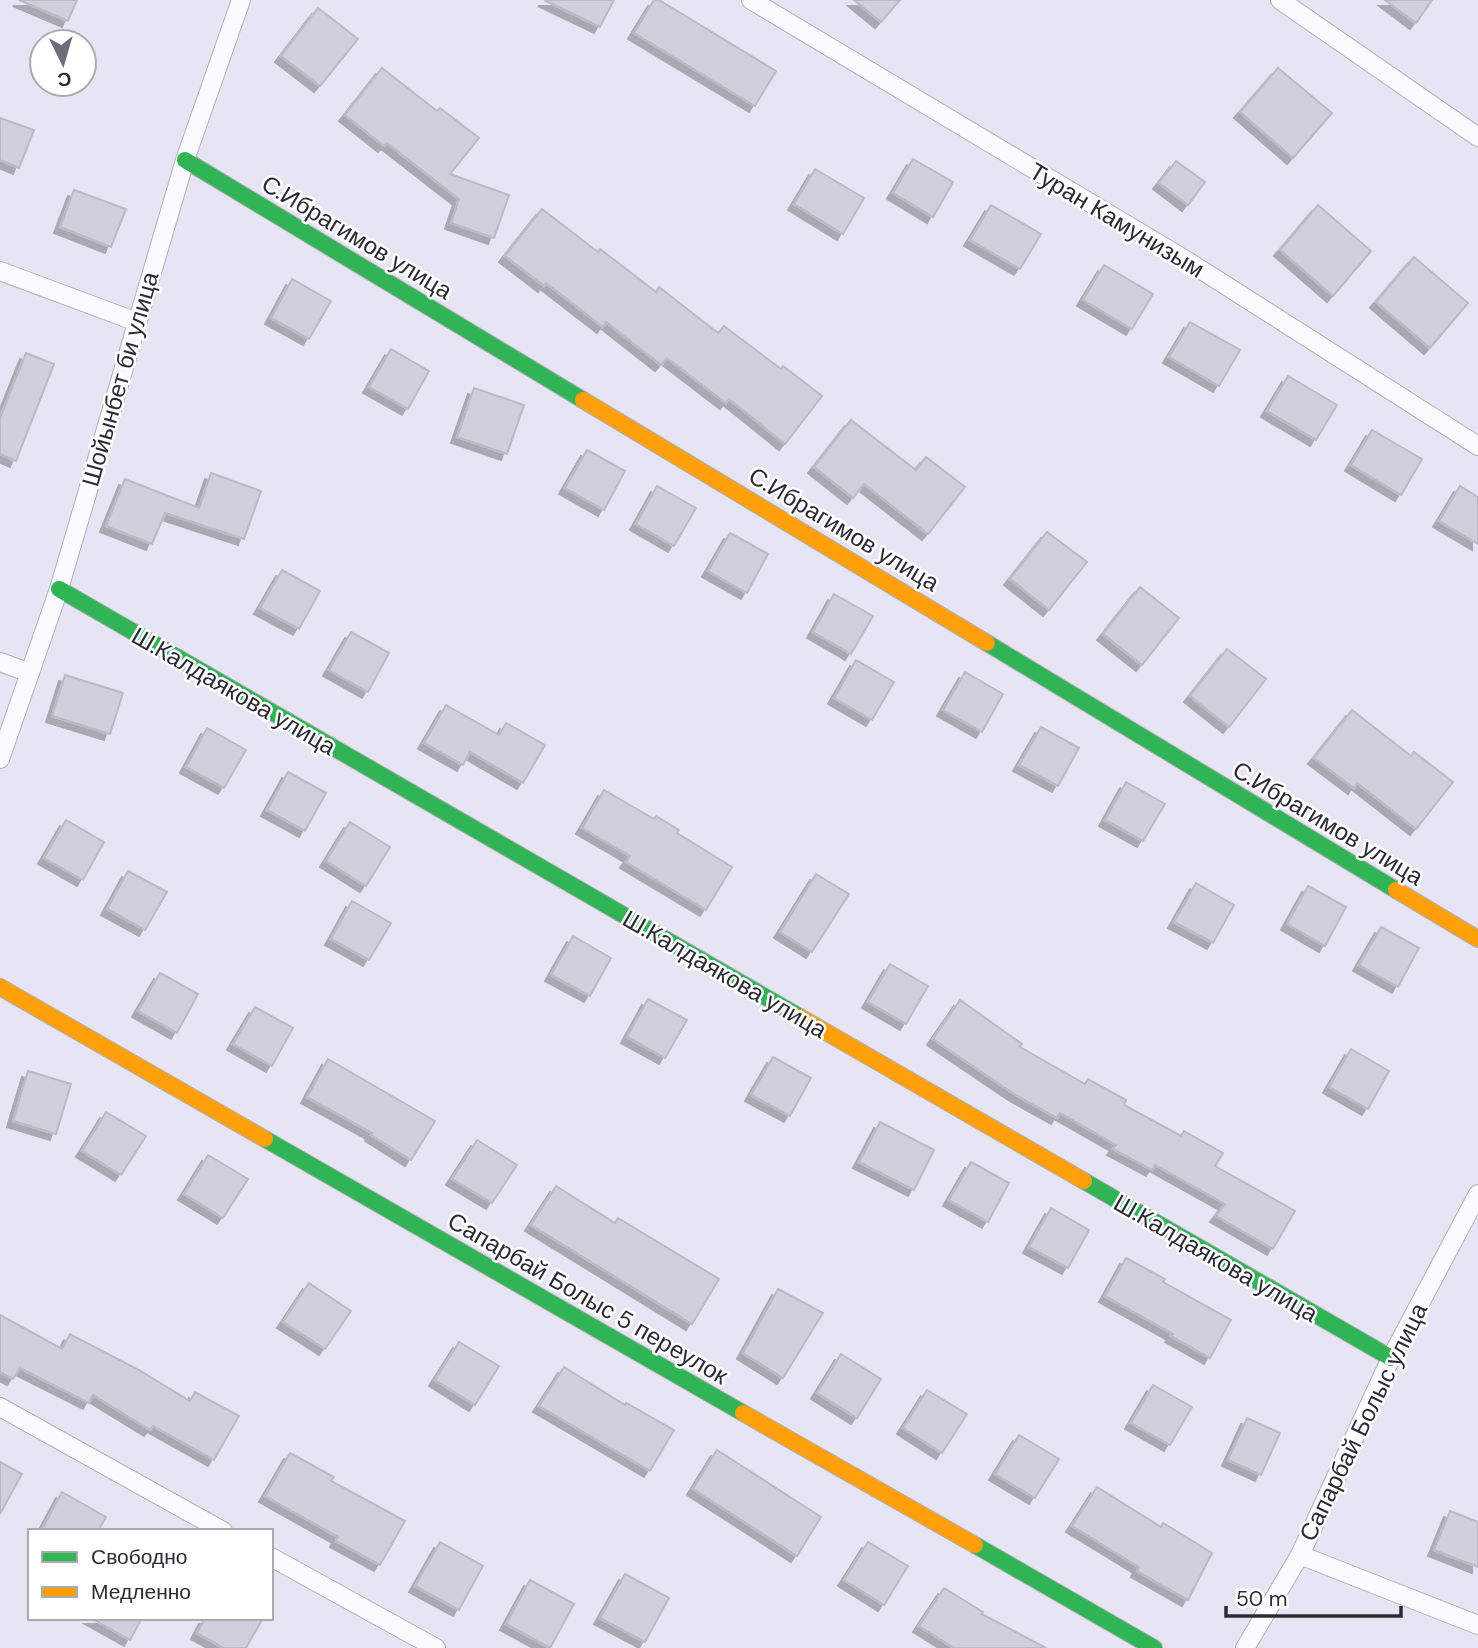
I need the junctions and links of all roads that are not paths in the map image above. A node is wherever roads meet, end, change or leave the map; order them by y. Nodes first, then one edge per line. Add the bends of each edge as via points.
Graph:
1 (241, 0) edge
2 (751, 0) edge
3 (1288, 3) edge
4 (1478, 137) edge
5 (185, 160) junction
6 (0, 271) edge
7 (137, 322) junction
8 (1478, 446) edge
9 (59, 589) junction
10 (0, 662) edge
11 (30, 673) junction
12 (0, 759) edge
13 (1478, 939) edge
14 (0, 987) edge
15 (1478, 1194) edge
16 (1391, 1358) junction
17 (0, 1408) edge
18 (219, 1529) edge
19 (1300, 1555) junction
20 (273, 1558) edge
21 (1478, 1625) edge
22 (436, 1648) edge
23 (1154, 1648) edge
24 (1245, 1648) edge

1 - 5 street, Шойынбет би улица
2 - 8 street, Туран Камунизым via 1189,262
3 - 4 street
5 - 7 street, Шойынбет би улица
5 - 13 street, С.Ибрагимов улица
6 - 7 street
7 - 9 street, Шойынбет би улица
9 - 11 street, Шойынбет би улица
9 - 16 street, Ш.Калдаякова улица
10 - 11 street
11 - 12 street, Шойынбет би улица
14 - 23 street, Сапарбай Болыс 5 переулок
15 - 16 street, Сапарбай Болыс улица
16 - 19 street, Сапарбай Болыс улица
17 - 18 street
19 - 21 street
19 - 24 street, Сапарбай Болыс улица
20 - 22 street

